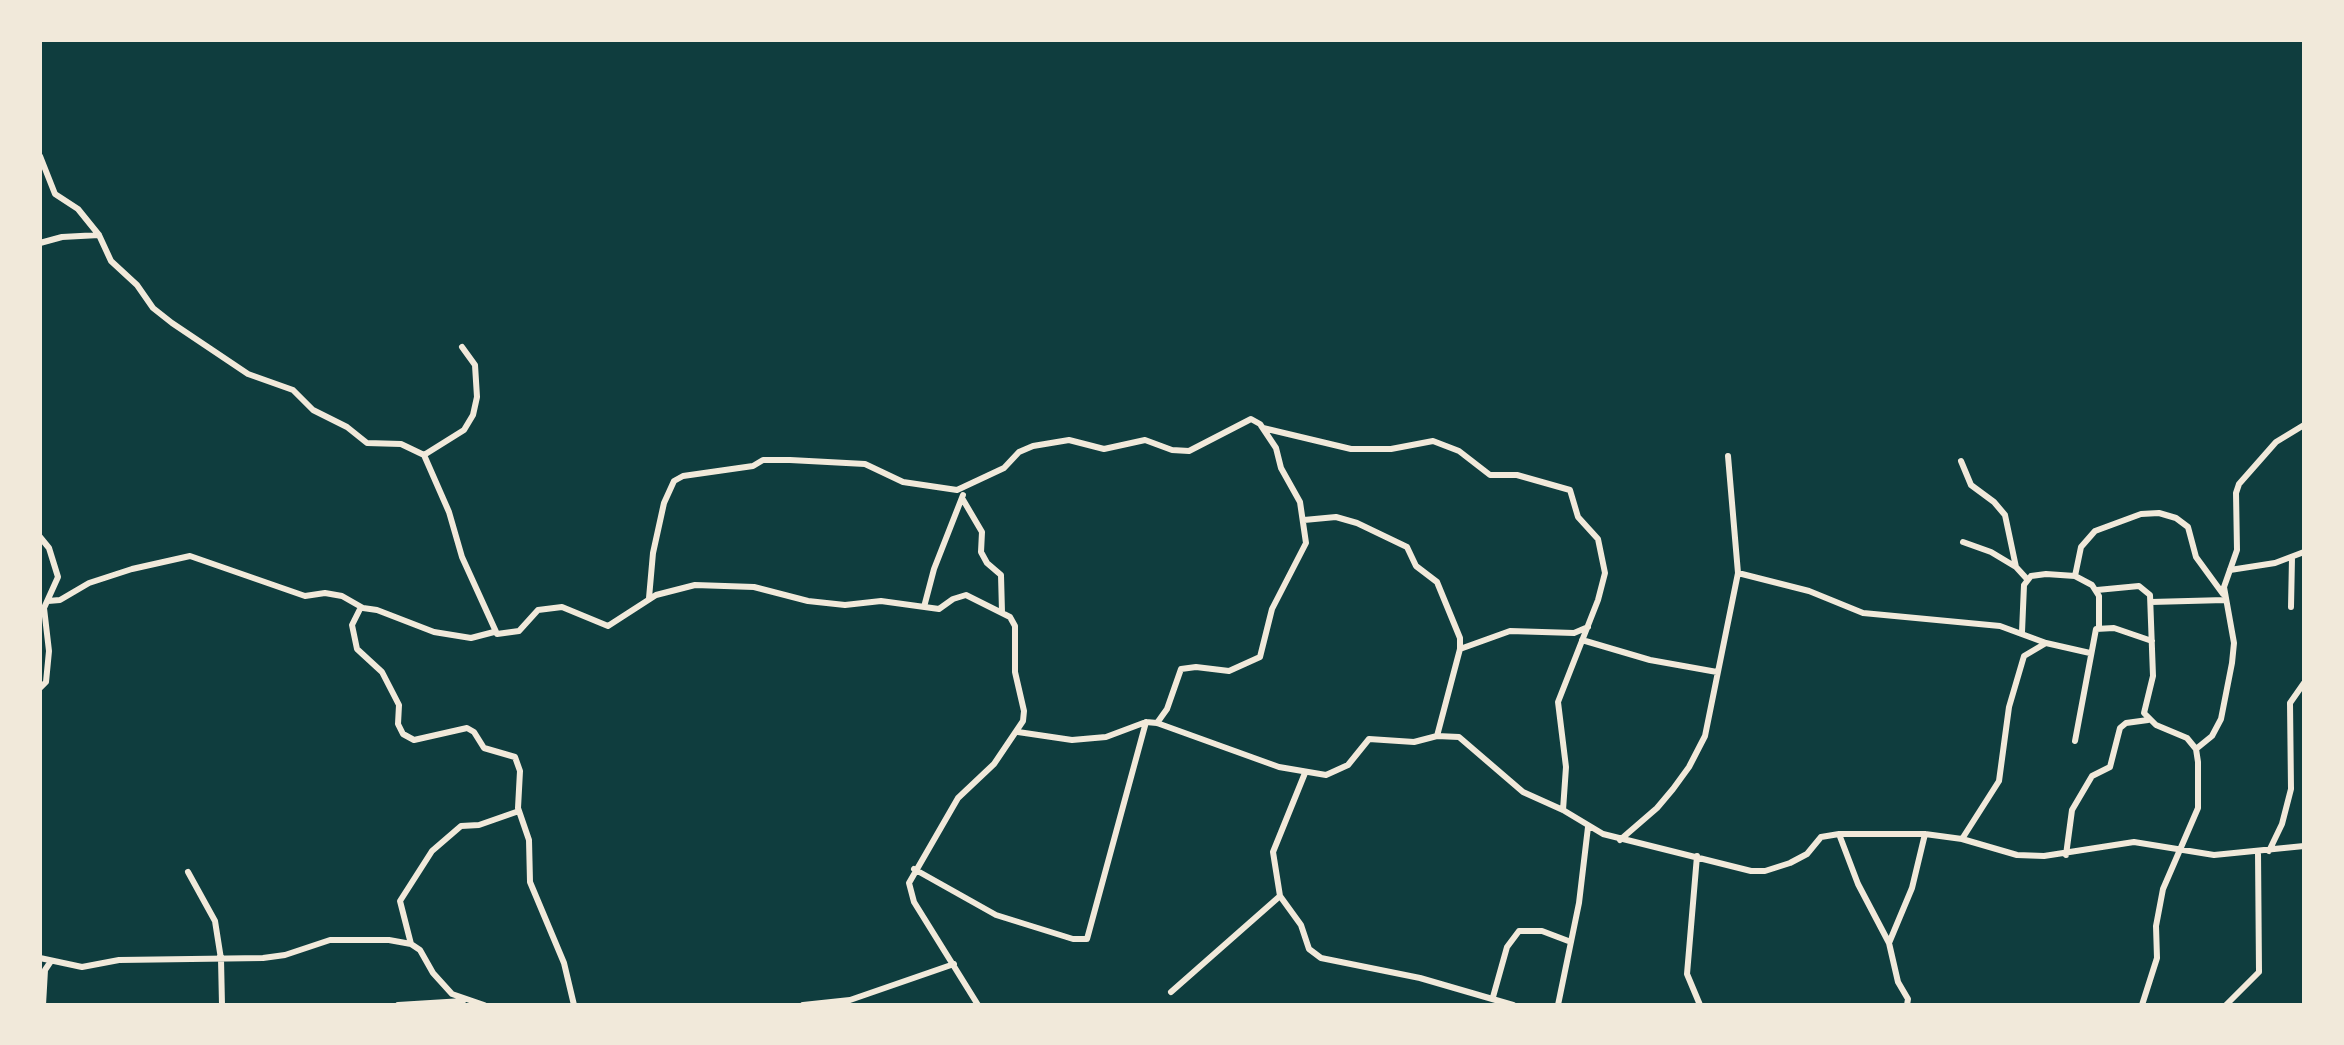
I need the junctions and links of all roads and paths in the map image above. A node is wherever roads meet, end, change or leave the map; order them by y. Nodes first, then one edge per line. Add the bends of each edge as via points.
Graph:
1 (40, 156) edge
2 (99, 235) junction
3 (40, 243) edge
4 (462, 347) dead end
5 (2304, 425) edge
6 (1263, 428) junction
7 (424, 455) junction
8 (1728, 456) dead end
9 (1961, 461) dead end
10 (964, 488) junction
11 (962, 498) junction
12 (1304, 520) junction
13 (40, 537) edge
14 (1963, 542) dead end
15 (2304, 552) edge
16 (2292, 558) junction
17 (2016, 567) junction
18 (2230, 570) junction
19 (1738, 573) junction
20 (2075, 576) junction
21 (2027, 579) junction
22 (2097, 590) junction
23 (649, 598) junction
24 (2225, 598) junction
25 (48, 601) junction
26 (2151, 602) junction
27 (361, 607) junction
28 (924, 607) junction
29 (2291, 607) dead end
30 (1002, 612) junction
31 (1588, 627) junction
32 (2099, 627) junction
33 (494, 632) junction
34 (2022, 632) junction
35 (1582, 640) junction
36 (2152, 641) junction
37 (2046, 643) junction
38 (1460, 649) junction
39 (2090, 653) junction
40 (1717, 672) junction
41 (2304, 683) edge
42 (40, 688) edge
43 (2148, 720) junction
44 (1146, 722) junction
45 (1157, 723) junction
46 (1018, 732) junction
47 (1437, 736) junction
48 (2075, 741) dead end
49 (2196, 749) junction
50 (1305, 773) junction
51 (1563, 810) junction
52 (519, 811) junction
53 (1588, 827) junction
54 (1839, 834) junction
55 (1925, 834) junction
56 (1962, 839) junction
57 (1620, 840) junction
58 (2304, 846) edge
59 (2178, 849) junction
60 (2269, 851) junction
61 (2258, 852) junction
62 (2066, 855) junction
63 (1697, 856) junction
64 (914, 869) junction
65 (188, 872) dead end
66 (1280, 896) junction
67 (1571, 942) junction
68 (1889, 943) junction
69 (411, 944) junction
70 (40, 958) edge
71 (221, 959) junction
72 (51, 961) junction
73 (954, 964) junction
74 (1171, 992) dead end
75 (1493, 997) junction
76 (463, 1001) junction
77 (43, 1005) edge
78 (222, 1005) edge
79 (398, 1005) edge
80 (484, 1005) edge
81 (574, 1005) edge
82 (803, 1005) edge
83 (978, 1005) edge
84 (1513, 1005) edge
85 (1558, 1005) edge
86 (1700, 1005) edge
87 (1907, 1005) edge
88 (2142, 1005) edge
89 (2226, 1005) edge

1 - 2 street via 55,194 78,209
2 - 3 street
2 - 7 street via 111,261 153,308 218,357 293,390 313,410 367,443 401,444
4 - 7 street via 475,365 473,415 464,430
5 - 18 street via 2276,442 2239,484 2237,550
6 - 10 street via 1244,420 1189,451 1145,440 1104,449 1076,440 1033,446
6 - 12 street
6 - 31 street via 1351,449 1433,441 1459,451 1490,475 1517,475 1567,487 1578,517 1603,550 1605,573
7 - 33 street
8 - 19 street
9 - 17 street via 1971,485 2005,515
10 - 11 street
10 - 23 street via 909,483 865,464 790,460 763,460 679,477 664,503
11 - 28 street
11 - 30 street via 982,532 981,552 1001,575
12 - 38 street via 1347,519 1407,547 1416,566 1441,590
12 - 45 street via 1306,543 1272,609 1260,657 1229,671 1181,669
13 - 25 street via 57,570
14 - 17 street
15 - 16 street
16 - 18 street
16 - 29 street
17 - 21 street
18 - 24 street
19 - 34 street via 1784,583 1877,616 1962,621
19 - 40 street
20 - 21 street
20 - 22 street
20 - 24 street via 2081,547 2095,531 2159,513 2188,527 2196,557
21 - 34 street
22 - 26 street via 2139,586
22 - 32 street
23 - 28 street via 695,585 754,587 845,605 881,601
23 - 33 street via 608,626 562,607 538,610 519,631
24 - 26 street
24 - 49 street via 2234,643 2225,703 2212,736
25 - 27 street via 132,569 190,556 305,596 331,593
25 - 42 street via 43,619 49,651 46,682
26 - 36 street
27 - 33 street via 434,632 471,638
27 - 52 street via 352,625 357,649 380,669 398,703 399,730 414,740 467,728 484,748 514,756 520,771
28 - 30 street via 939,609 966,595
30 - 46 street via 1015,626 1016,681 1025,714
31 - 35 street
31 - 38 street via 1574,633 1510,631
32 - 36 street
32 - 39 street
34 - 37 street
35 - 40 street via 1661,663
35 - 51 street via 1558,702 1566,767
36 - 43 street via 2153,676 2144,705
37 - 39 street
37 - 56 street via 2030,650 2019,665 1999,781
38 - 47 street
39 - 48 street
40 - 57 street via 1705,736 1689,767 1657,808
41 - 60 street via 2290,703 2291,789
43 - 49 street via 2187,738
43 - 62 street via 2122,725 2110,767 2092,776 2072,810
44 - 45 street
44 - 46 street via 1116,735 1072,740
44 - 64 street via 1087,939 996,915
45 - 50 street
46 - 64 street via 958,798
47 - 50 street via 1414,742 1369,739 1339,771
47 - 51 street via 1459,737 1523,792
49 - 59 street via 2198,808
50 - 66 street via 1273,852
51 - 53 street
52 - 69 street via 461,826 432,851 400,901
52 - 81 street via 529,840 530,882 564,963
53 - 57 street
53 - 67 street
54 - 55 street
54 - 63 street via 1821,837 1799,859 1765,871
54 - 68 street
55 - 56 street
55 - 68 street via 1912,888
56 - 62 street via 2017,855
57 - 63 street
58 - 60 street
59 - 61 street via 2214,855
59 - 62 street via 2134,842
59 - 88 street via 2161,897 2157,958
60 - 61 street
61 - 89 street via 2259,972
63 - 86 street via 1687,974
64 - 73 street via 909,883 914,902
65 - 71 street via 213,915
66 - 74 street
66 - 75 street via 1301,925 1309,949 1321,958
67 - 75 street via 1542,931 1519,931 1507,947
67 - 85 street
68 - 87 street
69 - 71 street via 330,940 277,957
69 - 76 street via 442,985
70 - 72 street
71 - 72 street via 119,960 82,967
71 - 78 street
72 - 77 street via 45,970
73 - 82 street via 859,998
73 - 83 street
75 - 84 street
76 - 79 street
76 - 80 street

